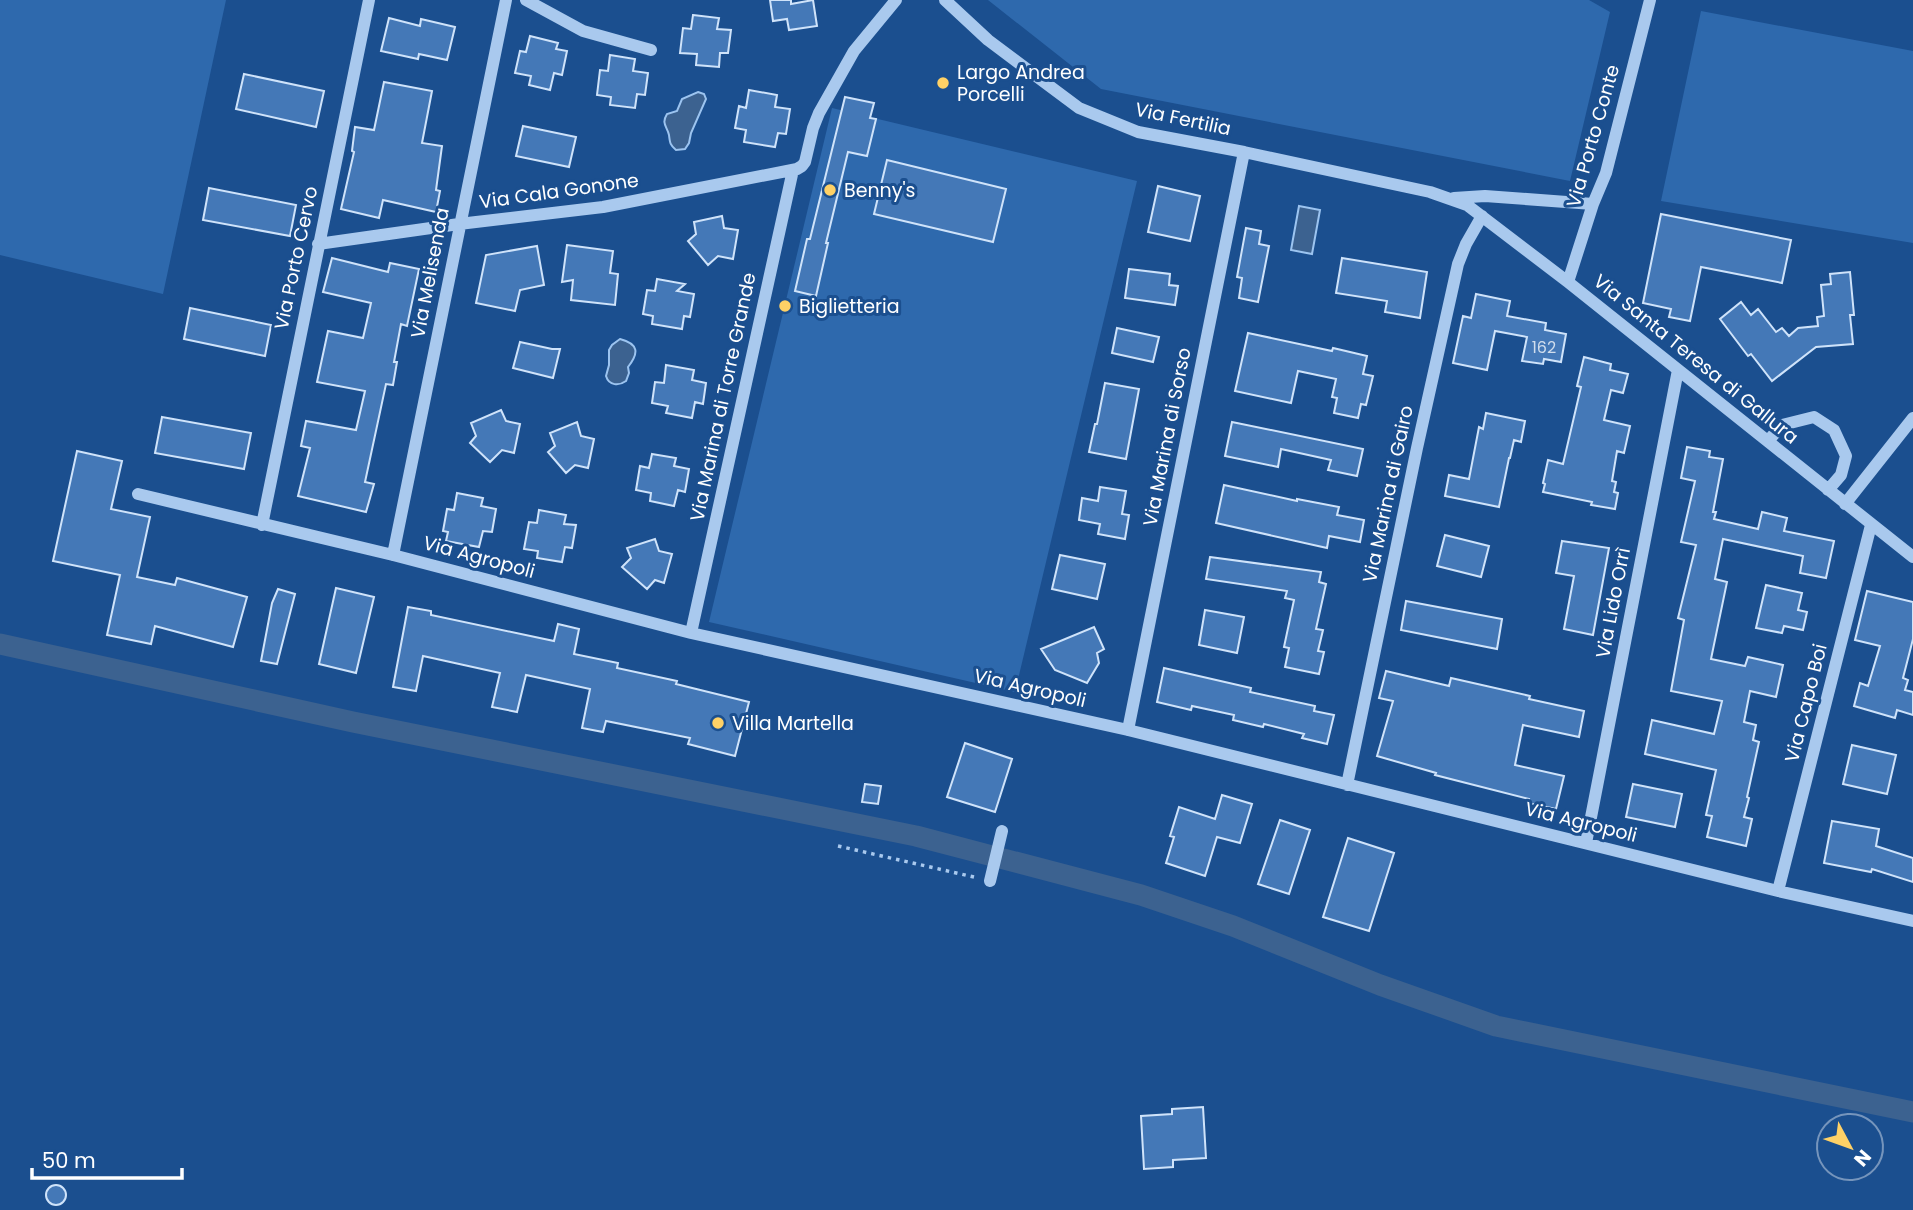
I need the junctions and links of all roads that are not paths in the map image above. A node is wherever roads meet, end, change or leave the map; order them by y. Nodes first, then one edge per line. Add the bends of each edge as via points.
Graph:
1 (369, 0) edge
2 (506, 0) edge
3 (526, 0) edge
4 (896, 0) edge
5 (945, 0) edge
6 (1650, 0) edge
7 (652, 50) dead end
8 (1244, 152) junction
9 (798, 168) junction
10 (1450, 198) junction
11 (1593, 204) junction
12 (1482, 216) junction
13 (459, 224) junction
14 (318, 244) junction
15 (1568, 282) junction
16 (1678, 370) junction
17 (1913, 418) edge
18 (1768, 441) junction
19 (1828, 490) junction
20 (138, 494) dead end
21 (1845, 503) junction
22 (261, 525) junction
23 (1871, 525) junction
24 (393, 555) junction
25 (1913, 557) edge
26 (691, 633) junction
27 (1128, 730) junction
28 (1347, 785) junction
29 (1002, 831) dead end
30 (1586, 843) junction
31 (990, 881) road end
32 (1778, 891) junction
33 (1913, 921) edge

1 - 14 street, Via Porto Cervo
2 - 13 street, Via Melisenda
3 - 7 street via 583,31
4 - 9 street, Via Marina di Torre Grande via 855,51 814,124
5 - 8 street, Via Fertilia via 988,40 1079,108 1138,132
6 - 11 street, Via Porto Conte via 1606,173
8 - 10 street, Via Fertilia
8 - 27 street, Via Marina di Sorso
9 - 13 street, Via Cala Gonone via 603,207
9 - 26 street, Via Marina di Torre Grande
10 - 11 street via 1485,195
10 - 12 street, Via Santa Teresa di Gallura
11 - 15 street, Via Porto Conte
12 - 15 street, Via Santa Teresa di Gallura
12 - 28 street, Via Marina di Gairo via 1458,264
13 - 14 street, Via Cala Gonone
13 - 24 street, Via Melisenda
14 - 22 street, Via Porto Cervo
15 - 16 street, Via Santa Teresa di Gallura
16 - 18 street, Via Santa Teresa di Gallura
16 - 30 street, Via Lido Orrì
17 - 21 street
18 - 19 street, Via Santa Teresa di Gallura
18 - 19 street via 1782,425 1814,417 1834,430 1846,456 1841,475
19 - 21 street, Via Santa Teresa di Gallura
20 - 22 street, Via Agropoli
21 - 23 street, Via Santa Teresa di Gallura
22 - 24 street, Via Agropoli
23 - 25 street, Via Santa Teresa di Gallura
23 - 32 street, Via Capo Boi
24 - 26 street, Via Agropoli
26 - 27 street, Via Agropoli
27 - 28 street, Via Agropoli
28 - 30 street, Via Agropoli
29 - 31 street
30 - 32 street, Via Agropoli
32 - 33 street, Via Agropoli

